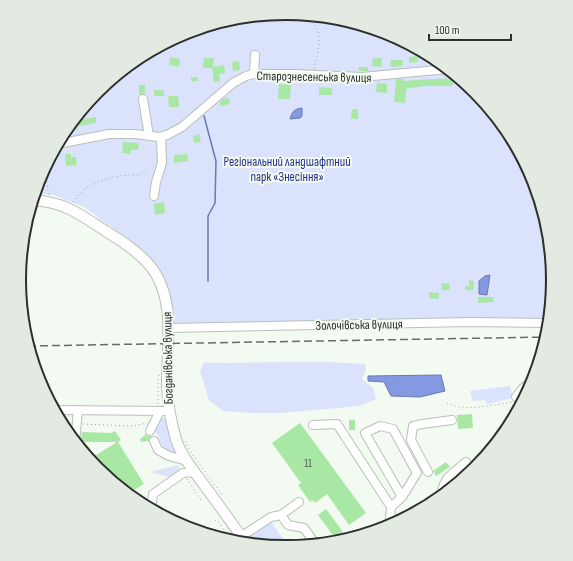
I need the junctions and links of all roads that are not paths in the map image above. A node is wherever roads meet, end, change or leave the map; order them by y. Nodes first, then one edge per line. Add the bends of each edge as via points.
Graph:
1 (255, 55) dead end
2 (439, 70) edge
3 (254, 74) junction
4 (143, 99) dead end
5 (149, 136) junction
6 (161, 137) junction
7 (66, 142) edge
8 (154, 196) dead end
9 (39, 201) edge
10 (544, 323) edge
11 (168, 328) junction
12 (524, 388) edge
13 (516, 397) road end
14 (60, 410) edge
15 (78, 410) junction
16 (164, 411) junction
17 (452, 420) dead end
18 (313, 425) dead end
19 (150, 431) dead end
20 (76, 433) edge
21 (154, 441) dead end
22 (187, 461) junction
23 (466, 462) dead end
24 (428, 472) dead end
25 (190, 474) junction
26 (442, 489) edge
27 (402, 497) junction
28 (299, 502) dead end
29 (152, 503) edge
30 (391, 507) junction
31 (281, 515) junction
32 (390, 519) edge
33 (243, 537) edge
34 (245, 538) edge
35 (312, 540) edge

1 - 3 street
2 - 3 street, Старознесенська вулиця via 350,78
3 - 6 street, Старознесенська вулиця via 233,83 182,127
4 - 5 street
5 - 6 street, Старознесенська вулиця
5 - 7 street, Старознесенська вулиця via 109,134
6 - 8 street via 162,163
9 - 11 main road, Богданівська вулиця via 69,208 133,249 152,268 160,283 166,300
10 - 11 street, Золочівська вулиця via 455,322
11 - 16 main road, Богданівська вулиця
12 - 13 street
14 - 15 street
15 - 16 street
15 - 20 street
16 - 19 street
16 - 22 main road, Богданівська вулиця
17 - 24 street via 413,426 411,440
18 - 30 street via 337,424
21 - 22 street via 158,450
22 - 25 main road, Богданівська вулиця
23 - 26 street via 447,477
25 - 29 street via 183,473 153,494
25 - 33 main road, Богданівська вулиця
27 - 27 street via 417,473 393,429 380,426 365,433
27 - 30 street
28 - 31 street
30 - 32 street
31 - 34 street via 271,517
31 - 35 street via 288,525 304,528

